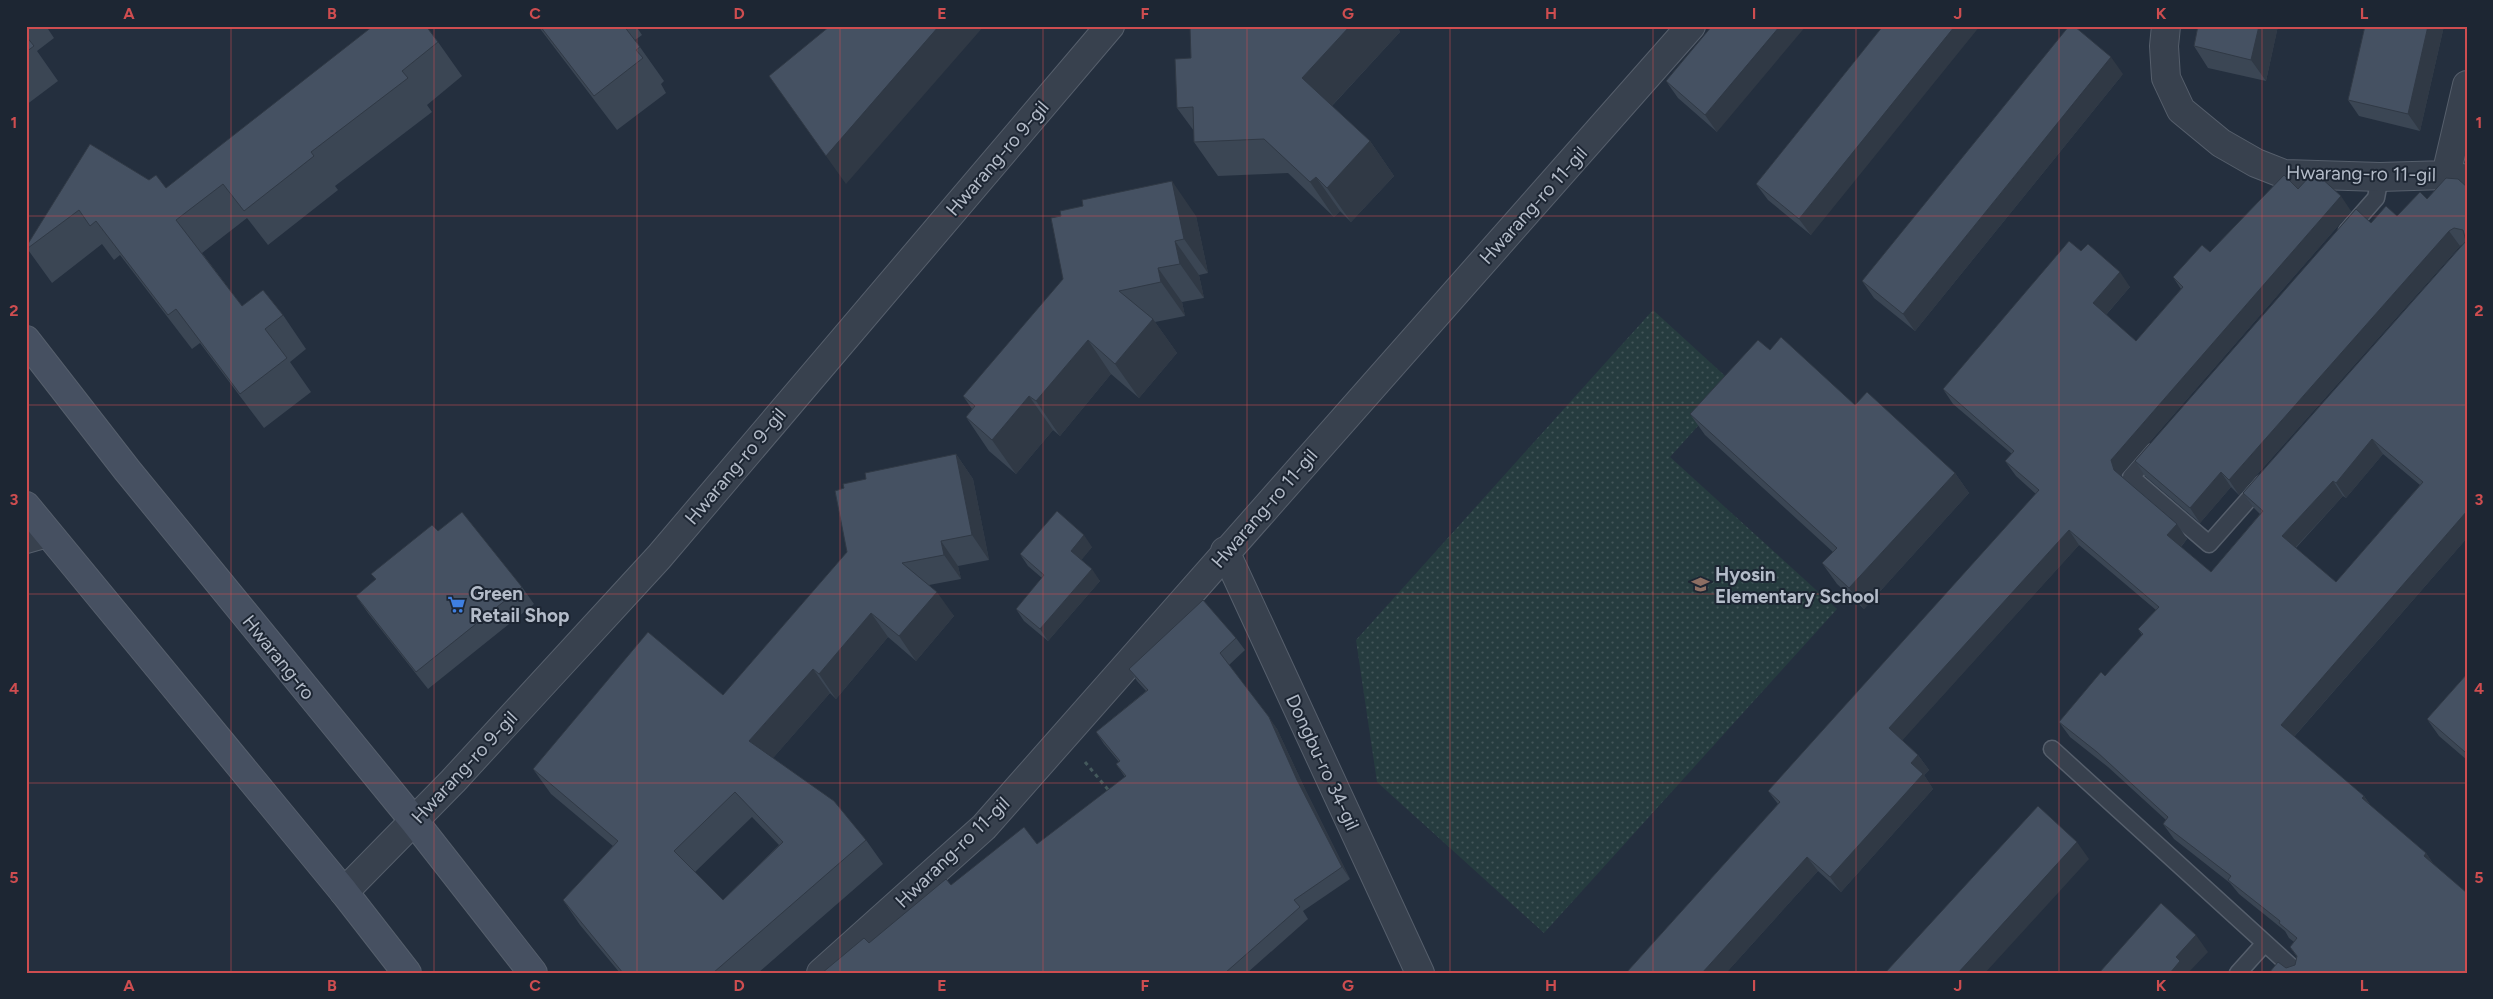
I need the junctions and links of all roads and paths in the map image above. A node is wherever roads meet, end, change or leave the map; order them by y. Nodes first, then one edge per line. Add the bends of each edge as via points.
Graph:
1 (1110, 26) edge
2 (1691, 26) edge
3 (2166, 26) edge
4 (2467, 85) edge
5 (2380, 177) junction
6 (2457, 177) edge
7 (2337, 242) edge
8 (26, 340) edge
9 (2163, 440) edge
10 (2275, 469) edge
11 (26, 506) edge
12 (37, 536) edge
13 (1225, 551) junction
14 (1064, 736) junction
15 (2052, 749) dead end
16 (1114, 796) edge
17 (414, 821) junction
18 (344, 892) junction
19 (2264, 943) junction
20 (407, 973) edge
21 (533, 973) edge
22 (820, 973) edge
23 (1420, 973) edge
24 (2238, 973) edge
25 (2298, 973) edge

1 - 17 street, Hwarang-ro 9-gil via 659,557
2 - 13 street, Hwarang-ro 11-gil
3 - 5 street, Hwarang-ro 11-gil via 2166,78 2181,110 2221,143 2284,174
4 - 6 street
5 - 6 street, Hwarang-ro 11-gil
5 - 7 lane via 2376,198
8 - 17 main road, Hwarang-ro via 127,470
9 - 10 lane via 2130,477 2209,544
11 - 12 main road
12 - 18 main road
13 - 14 street, Hwarang-ro 11-gil
13 - 23 street, Dongbu-ro 34-gil
14 - 16 path
14 - 22 street, Hwarang-ro 11-gil via 984,826
15 - 19 lane
17 - 18 street, Hwarang-ro 9-gil
17 - 21 main road, Hwarang-ro
18 - 20 main road
19 - 24 lane
19 - 25 lane

